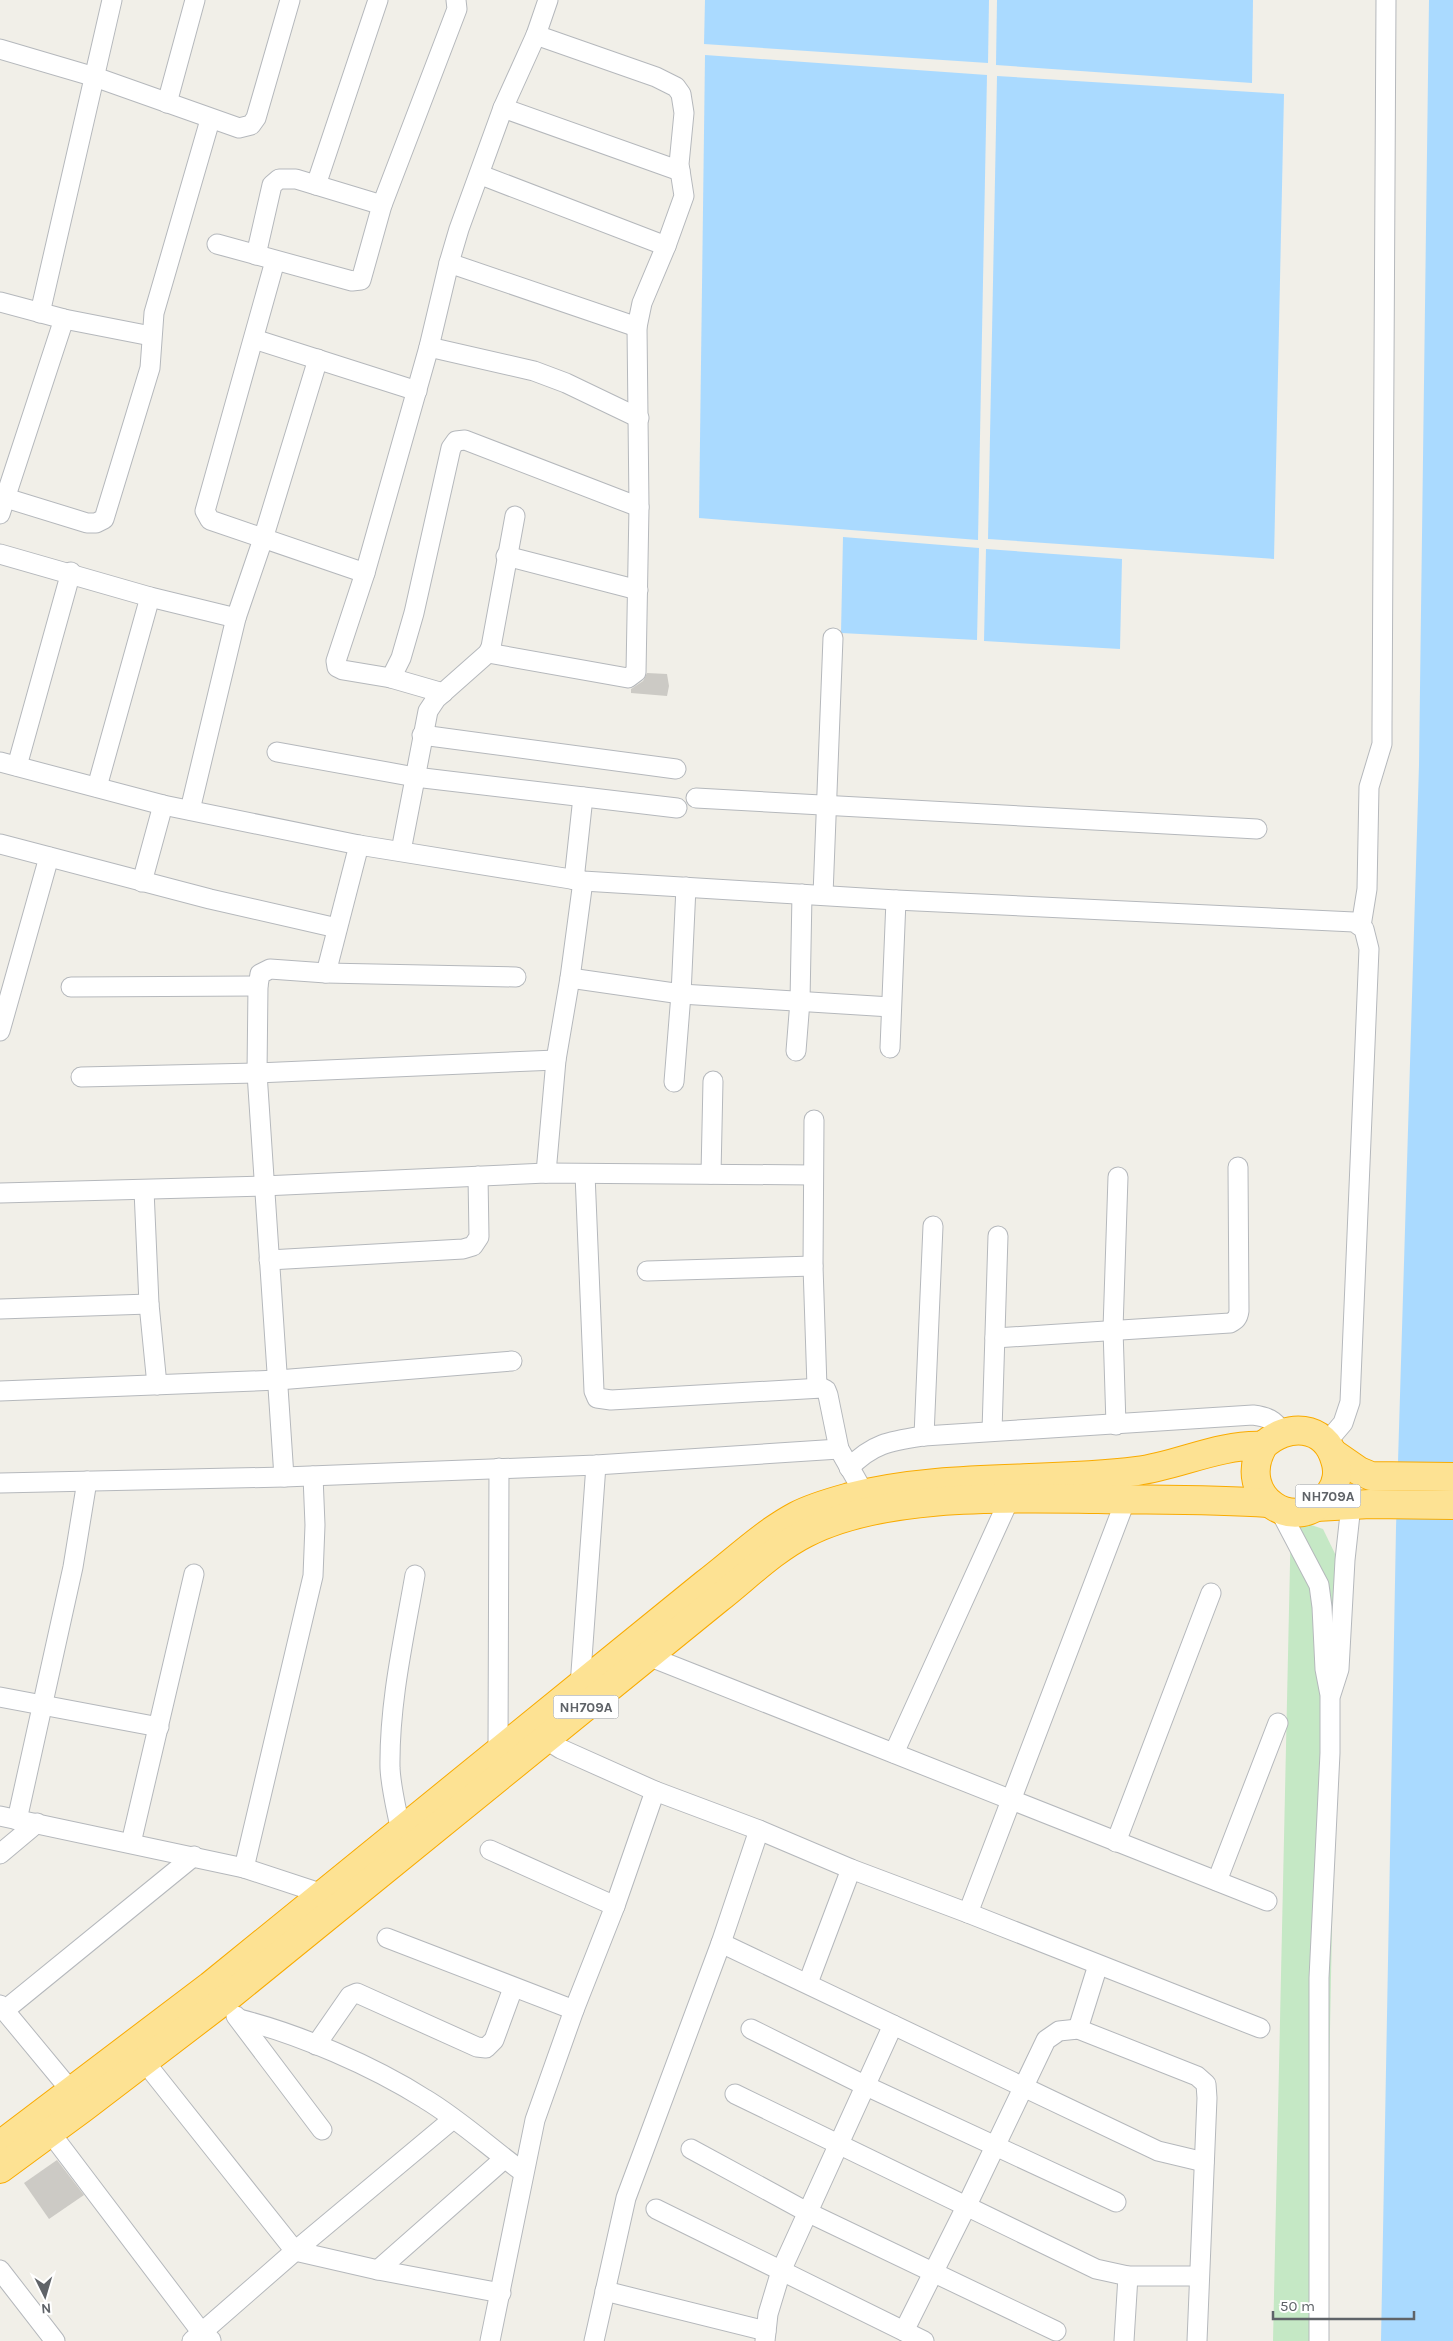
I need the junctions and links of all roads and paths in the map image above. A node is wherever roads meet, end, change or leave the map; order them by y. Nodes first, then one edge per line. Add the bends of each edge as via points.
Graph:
1 (112, 0) edge
2 (195, 0) edge
3 (290, 0) edge
4 (378, 0) edge
5 (456, 0) edge
6 (548, 0) edge
7 (1386, 0) edge
8 (536, 35) junction
9 (0, 50) edge
10 (95, 77) junction
11 (168, 104) junction
12 (503, 108) junction
13 (210, 120) junction
14 (680, 171) junction
15 (481, 175) junction
16 (316, 185) junction
17 (382, 205) junction
18 (217, 244) dead end
19 (666, 246) junction
20 (256, 255) junction
21 (275, 261) junction
22 (449, 263) junction
23 (0, 302) edge
24 (40, 313) junction
25 (64, 319) junction
26 (637, 327) junction
27 (151, 336) junction
28 (254, 339) junction
29 (429, 348) junction
30 (318, 359) junction
31 (416, 391) junction
32 (639, 418) junction
33 (3, 506) edge
34 (638, 507) junction
35 (515, 516) dead end
36 (263, 539) junction
37 (0, 554) edge
38 (506, 556) junction
39 (71, 572) junction
40 (365, 573) junction
41 (638, 590) junction
42 (150, 596) junction
43 (236, 618) junction
44 (833, 638) dead end
45 (488, 653) junction
46 (391, 678) junction
47 (443, 693) junction
48 (422, 735) junction
49 (277, 752) dead end
50 (9, 764) edge
51 (676, 769) dead end
52 (415, 777) junction
53 (97, 787) junction
54 (583, 797) junction
55 (696, 798) dead end
56 (163, 805) junction
57 (826, 805) junction
58 (677, 808) dead end
59 (190, 810) junction
60 (1257, 829) dead end
61 (0, 844) edge
62 (358, 845) junction
63 (402, 852) junction
64 (49, 857) junction
65 (579, 881) junction
66 (142, 882) junction
67 (686, 887) junction
68 (802, 894) junction
69 (823, 895) junction
70 (896, 900) junction
71 (1361, 926) junction
72 (336, 928) junction
73 (326, 973) junction
74 (516, 977) dead end
75 (570, 978) junction
76 (258, 986) junction
77 (71, 987) dead end
78 (681, 994) junction
79 (800, 1001) junction
80 (891, 1007) junction
81 (0, 1030) edge
82 (890, 1048) dead end
83 (796, 1051) dead end
84 (556, 1060) junction
85 (257, 1073) junction
86 (81, 1077) dead end
87 (713, 1081) dead end
88 (674, 1082) dead end
89 (814, 1120) dead end
90 (1238, 1167) dead end
91 (546, 1172) junction
92 (585, 1174) junction
93 (712, 1174) junction
94 (813, 1175) junction
95 (478, 1176) junction
96 (1118, 1177) dead end
97 (263, 1186) junction
98 (144, 1190) junction
99 (0, 1193) edge
100 (933, 1226) dead end
101 (998, 1236) dead end
102 (269, 1260) junction
103 (813, 1266) junction
104 (647, 1271) dead end
105 (149, 1304) junction
106 (0, 1309) edge
107 (1114, 1329) junction
108 (995, 1338) junction
109 (512, 1361) dead end
110 (278, 1380) junction
111 (157, 1385) junction
112 (817, 1387) junction
113 (0, 1391) edge
114 (1116, 1425) junction
115 (992, 1431) junction
116 (924, 1436) junction
117 (1272, 1439) junction
118 (1330, 1448) junction
119 (839, 1449) junction
120 (596, 1465) junction
121 (499, 1468) junction
122 (849, 1468) junction
123 (313, 1476) junction
124 (1453, 1477) edge
125 (284, 1478) junction
126 (87, 1481) junction
127 (0, 1483) edge
128 (864, 1493) junction
129 (1126, 1499) junction
130 (1009, 1500) junction
131 (1361, 1505) junction
132 (1453, 1505) edge
133 (1274, 1506) junction
134 (1316, 1508) junction
135 (194, 1574) dead end
136 (415, 1575) dead end
137 (1211, 1593) dead end
138 (648, 1656) junction
139 (580, 1686) junction
140 (1330, 1695) junction
141 (0, 1697) edge
142 (42, 1705) junction
143 (1278, 1723) dead end
144 (159, 1727) junction
145 (539, 1732) junction
146 (498, 1751) junction
147 (894, 1753) junction
148 (655, 1791) junction
149 (1010, 1801) junction
150 (9, 1818) edge
151 (37, 1823) junction
152 (759, 1830) junction
153 (401, 1832) junction
154 (1116, 1842) junction
155 (131, 1843) junction
156 (490, 1850) dead end
157 (0, 1854) edge
158 (194, 1856) junction
159 (244, 1868) junction
160 (851, 1869) junction
161 (1217, 1881) junction
162 (323, 1894) junction
163 (1267, 1901) dead end
164 (616, 1906) junction
165 (968, 1913) junction
166 (387, 1938) dead end
167 (722, 1943) junction
168 (1098, 1965) junction
169 (808, 1983) junction
170 (513, 1988) junction
171 (2, 2008) edge
172 (231, 2010) junction
173 (574, 2010) junction
174 (893, 2025) junction
175 (1260, 2028) dead end
176 (751, 2029) dead end
177 (1078, 2029) junction
178 (316, 2044) junction
179 (144, 2061) junction
180 (864, 2085) junction
181 (1022, 2087) junction
182 (72, 2092) junction
183 (735, 2094) dead end
184 (453, 2119) junction
185 (44, 2124) junction
186 (322, 2130) dead end
187 (0, 2144) edge
188 (838, 2145) junction
189 (995, 2147) junction
190 (691, 2149) dead end
191 (504, 2159) junction
192 (1204, 2162) junction
193 (0, 2168) edge
194 (523, 2172) junction
195 (1116, 2202) dead end
196 (967, 2206) junction
197 (656, 2209) dead end
198 (807, 2212) junction
199 (295, 2251) junction
200 (0, 2270) edge
201 (378, 2270) junction
202 (780, 2271) junction
203 (933, 2272) junction
204 (1128, 2276) junction
205 (1199, 2276) junction
206 (605, 2292) junction
207 (501, 2293) junction
208 (1056, 2330) dead end
209 (904, 2331) junction
210 (765, 2336) edge
211 (202, 2338) edge
212 (55, 2341) edge
213 (490, 2341) edge
214 (594, 2341) edge
215 (924, 2341) edge
216 (1124, 2341) edge
217 (1198, 2341) edge
218 (1319, 2341) edge

1 - 10 street
2 - 11 street
3 - 13 street via 256,118 251,125 239,128
4 - 16 street
5 - 17 street via 457,9
6 - 8 street
7 - 71 street via 1382,744 1369,787 1367,889
8 - 12 street
8 - 14 street via 676,87 681,94 684,112
9 - 10 street
10 - 11 street
10 - 24 street
11 - 13 street
12 - 14 street
12 - 15 street
13 - 27 street via 154,312
14 - 19 street via 684,196
15 - 19 street
15 - 22 street
16 - 17 street
16 - 20 street via 296,179 274,182
17 - 21 street via 359,281
18 - 20 street
19 - 26 street via 642,303
20 - 21 street
21 - 28 street
22 - 26 street
22 - 29 street
23 - 24 street
24 - 25 street
25 - 27 street
25 - 33 street
26 - 32 street
27 - 33 street via 150,368 104,519 87,523
28 - 30 street
28 - 36 street via 205,511 210,520
29 - 31 street
29 - 32 street via 534,371
30 - 31 street
30 - 36 street
31 - 40 street
32 - 34 street
34 - 41 street
34 - 46 street via 465,440 456,441 451,448 414,614 401,658
35 - 38 street
36 - 40 street
36 - 43 street
37 - 39 street
38 - 41 street
38 - 45 street via 493,640
39 - 42 street
39 - 50 street
40 - 46 street via 336,661 343,670
41 - 45 street via 637,663 632,677
42 - 43 street
42 - 53 street
43 - 59 street
44 - 57 street
45 - 47 street
46 - 47 street
47 - 48 street via 428,711
48 - 51 street
48 - 52 street
49 - 52 street
50 - 53 street
52 - 54 street
52 - 63 street
53 - 56 street
54 - 58 street
54 - 65 street
55 - 57 street
56 - 59 street
56 - 66 street
57 - 60 street
57 - 69 street
59 - 62 street
61 - 64 street
62 - 63 street
62 - 72 street
63 - 65 street
64 - 66 street
64 - 81 street
65 - 67 street
65 - 75 street
66 - 72 street
67 - 68 street
67 - 78 street
68 - 69 street
68 - 79 street
69 - 70 street
70 - 71 street via 1342,921
70 - 80 street
71 - 118 street via 1366,932 1369,948 1350,1402
72 - 73 street
73 - 74 street
73 - 76 street via 270,969 261,972
75 - 78 street
75 - 84 street
76 - 77 street
76 - 85 street
78 - 79 street
78 - 88 street
79 - 80 street
79 - 83 street
80 - 82 street
84 - 85 street
84 - 91 street
85 - 86 street
85 - 97 street
87 - 93 street
89 - 94 street
90 - 107 street via 1238,1317 1230,1324
91 - 92 street
91 - 95 street
92 - 93 street
92 - 112 street via 594,1391 598,1398 612,1400
93 - 94 street
94 - 103 street
95 - 97 street
95 - 102 street via 479,1237 473,1246
96 - 107 street
97 - 98 street
97 - 102 street
98 - 99 street
98 - 105 street
100 - 116 street
101 - 108 street
102 - 110 street
103 - 104 street
103 - 112 street
105 - 106 street
105 - 111 street
107 - 108 street
107 - 114 street
108 - 115 street
109 - 110 street
110 - 111 street
110 - 125 street
111 - 113 street
112 - 119 street via 826,1390 828,1395
114 - 115 street
114 - 117 street via 1253,1415 1276,1422
115 - 116 street
116 - 122 street via 873,1448
117 - 118 highway, NH709A via 1306,1431
117 - 128 highway, NH709A via 1137,1471 931,1482
117 - 133 highway via 1256,1457 1254,1469 1260,1493
118 - 124 highway, NH709A via 1359,1472 1371,1476
118 - 134 highway, NH709A via 1337,1466 1335,1484 1326,1500
119 - 120 street
119 - 122 street
120 - 121 street
120 - 139 street
121 - 123 street
121 - 146 street
122 - 128 street
123 - 125 street
123 - 159 street via 313,1576
125 - 126 street
126 - 127 street
126 - 142 street via 74,1567
128 - 139 highway, NH709A via 826,1503 775,1529
129 - 130 highway, NH709A
129 - 133 highway, NH709A
129 - 149 street
130 - 138 highway, NH709A via 933,1502 894,1507 833,1522 806,1533 786,1545
130 - 147 street
131 - 132 highway, NH709A
131 - 134 highway, NH709A
131 - 140 street via 1345,1560 1339,1669
133 - 134 highway, NH709A via 1291,1512
133 - 140 street via 1318,1586
135 - 144 street
136 - 153 street via 398,1674 391,1744 392,1790
137 - 154 street
138 - 145 highway, NH709A
138 - 147 street
139 - 145 highway, NH709A
140 - 218 street via 1319,1978
141 - 142 street
142 - 144 street
142 - 150 street
143 - 161 street
144 - 155 street
145 - 146 highway, NH709A
145 - 148 street via 561,1749
145 - 172 highway, NH709A
146 - 153 highway, NH709A
147 - 149 street
148 - 152 street
148 - 164 street
149 - 154 street
149 - 165 street
150 - 151 street
151 - 155 street
151 - 157 street
152 - 160 street
152 - 167 street
153 - 162 highway, NH709A
154 - 161 street
155 - 158 street
156 - 164 street
158 - 159 street
158 - 171 street
159 - 162 street
160 - 165 street
160 - 169 street
161 - 163 street
162 - 182 highway, NH709A
164 - 173 street
165 - 168 street
166 - 170 street
167 - 169 street
167 - 206 street via 626,2198
168 - 175 street
168 - 177 street
169 - 174 street
170 - 173 street
170 - 178 street via 494,2040 486,2048 357,1993 350,1996
171 - 182 street
172 - 178 street
172 - 179 highway, NH709A
172 - 186 street
173 - 194 street via 535,2120
174 - 180 street
174 - 181 street
176 - 180 street
177 - 181 street via 1051,2035
177 - 192 street via 1206,2084
178 - 184 street via 401,2085
179 - 185 highway, NH709A
179 - 199 street
180 - 188 street
180 - 189 street
181 - 189 street
181 - 192 street via 1158,2151
182 - 185 highway, NH709A
183 - 188 street
184 - 191 street
184 - 199 street
185 - 187 highway, NH709A
185 - 193 highway, NH709A
185 - 211 street
188 - 196 street
188 - 198 street
189 - 195 street
189 - 196 street
190 - 198 street
191 - 194 street
191 - 201 street
192 - 205 street
194 - 207 street
196 - 203 street
196 - 204 street via 1085,2264
197 - 202 street
198 - 202 street
198 - 203 street
199 - 201 street
199 - 211 street
200 - 212 street
201 - 207 street
202 - 209 street
202 - 210 street
203 - 208 street
203 - 209 street
204 - 205 street
204 - 216 street
205 - 217 street
206 - 210 street
206 - 214 street
207 - 213 street
209 - 215 street

